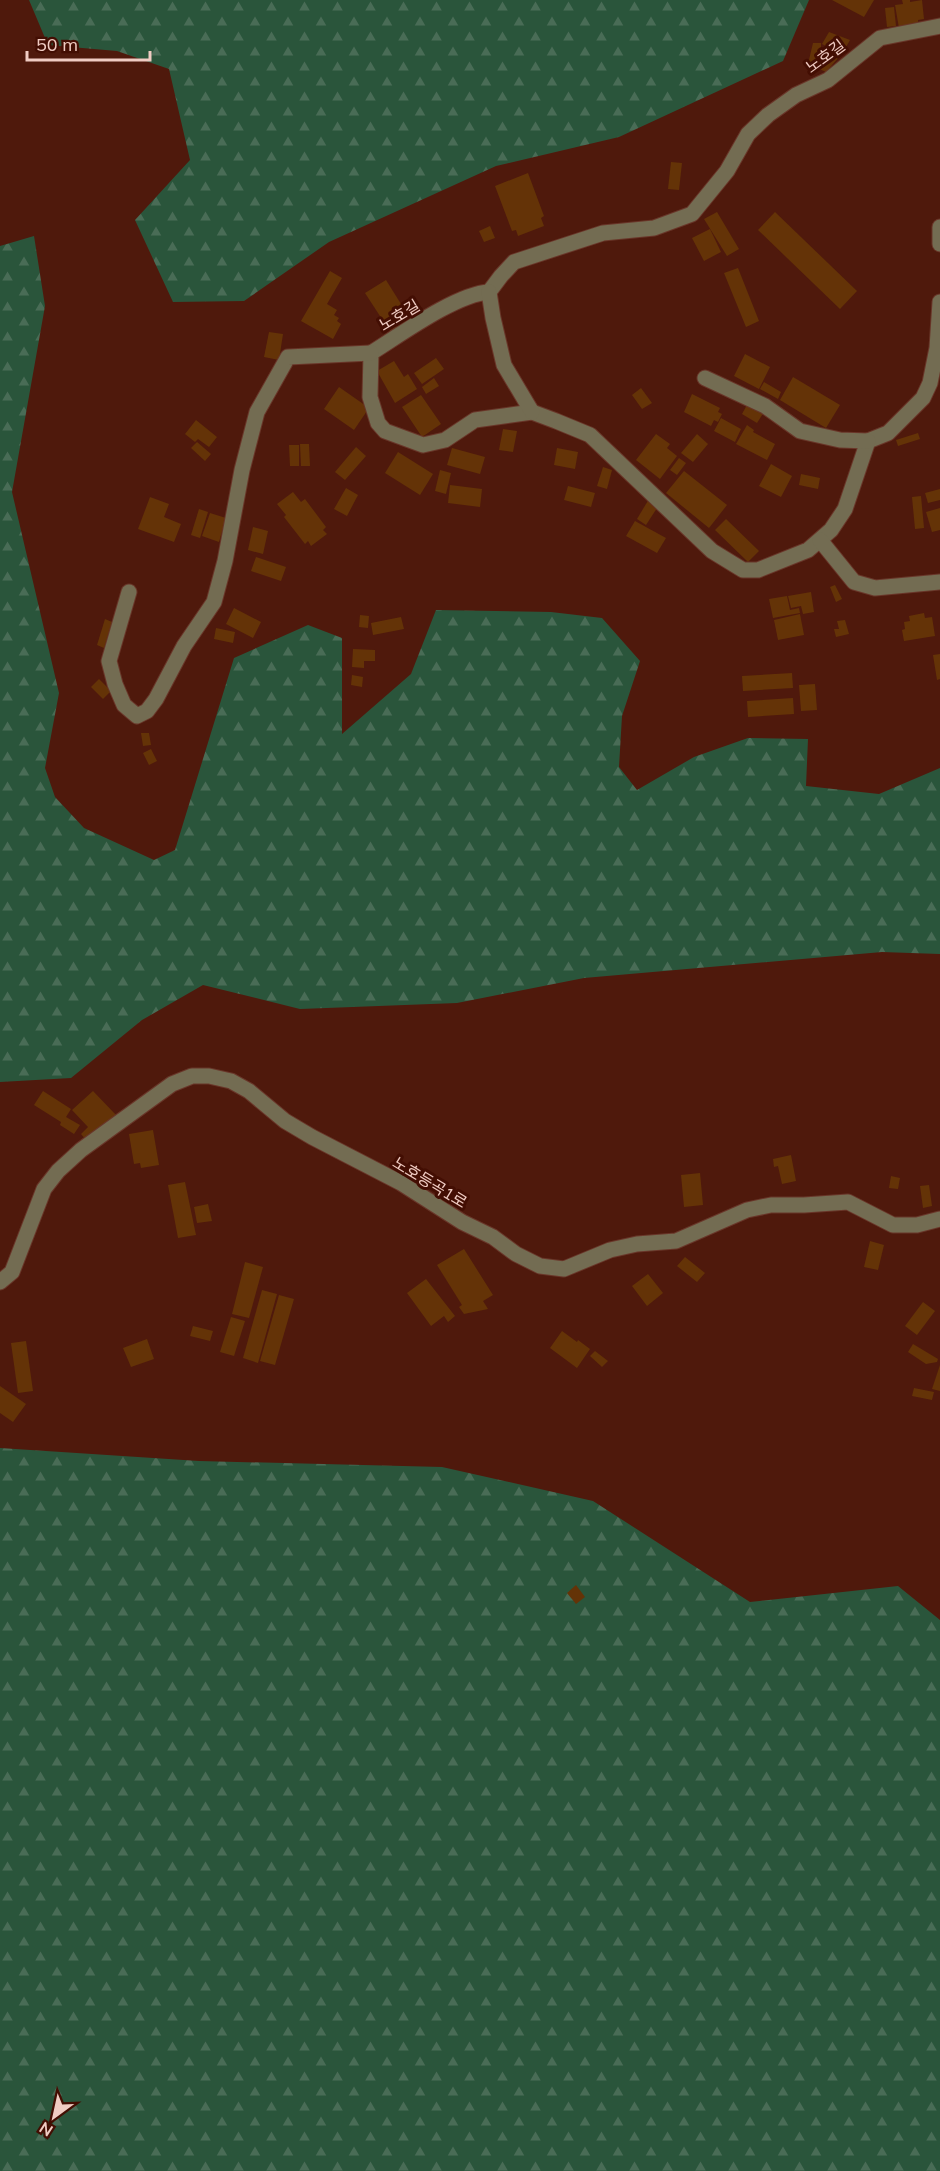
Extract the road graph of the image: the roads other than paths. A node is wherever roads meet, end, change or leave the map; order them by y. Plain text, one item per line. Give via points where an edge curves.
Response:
1 (940, 26) edge
2 (940, 227) edge
3 (940, 244) edge
4 (489, 292) junction
5 (940, 302) edge
6 (371, 353) junction
7 (705, 378) dead end
8 (532, 412) junction
9 (868, 441) junction
10 (820, 540) junction
11 (940, 582) edge
12 (129, 592) dead end
13 (940, 1219) edge
14 (0, 1282) edge

1 - 4 street, 노호길 via 880,38 828,80 768,115 747,134 727,171 692,214 654,228 603,233 514,262
2 - 3 street
4 - 6 street, 노호길 via 478,292 445,308
4 - 8 street via 504,365
5 - 9 street via 937,348 923,398 888,433
6 - 8 street, 노호길 via 370,397 378,423 399,437 423,445 444,441 475,420
6 - 12 street via 288,357 257,412 214,602 184,646 156,699 137,716 124,705 109,660
7 - 9 street via 765,406 800,431 840,440
8 - 10 street, 노호길 via 590,435 712,550 743,570 758,570 784,561
9 - 10 street, 노호길 via 845,508
10 - 11 street via 854,582 875,588
13 - 14 street, 노호등곡1로 via 917,1225 893,1225 848,1202 771,1205 747,1210 676,1240 610,1250 564,1269 540,1266 401,1183 285,1121 249,1090 231,1081 192,1077 172,1084 58,1171 44,1189 12,1272

